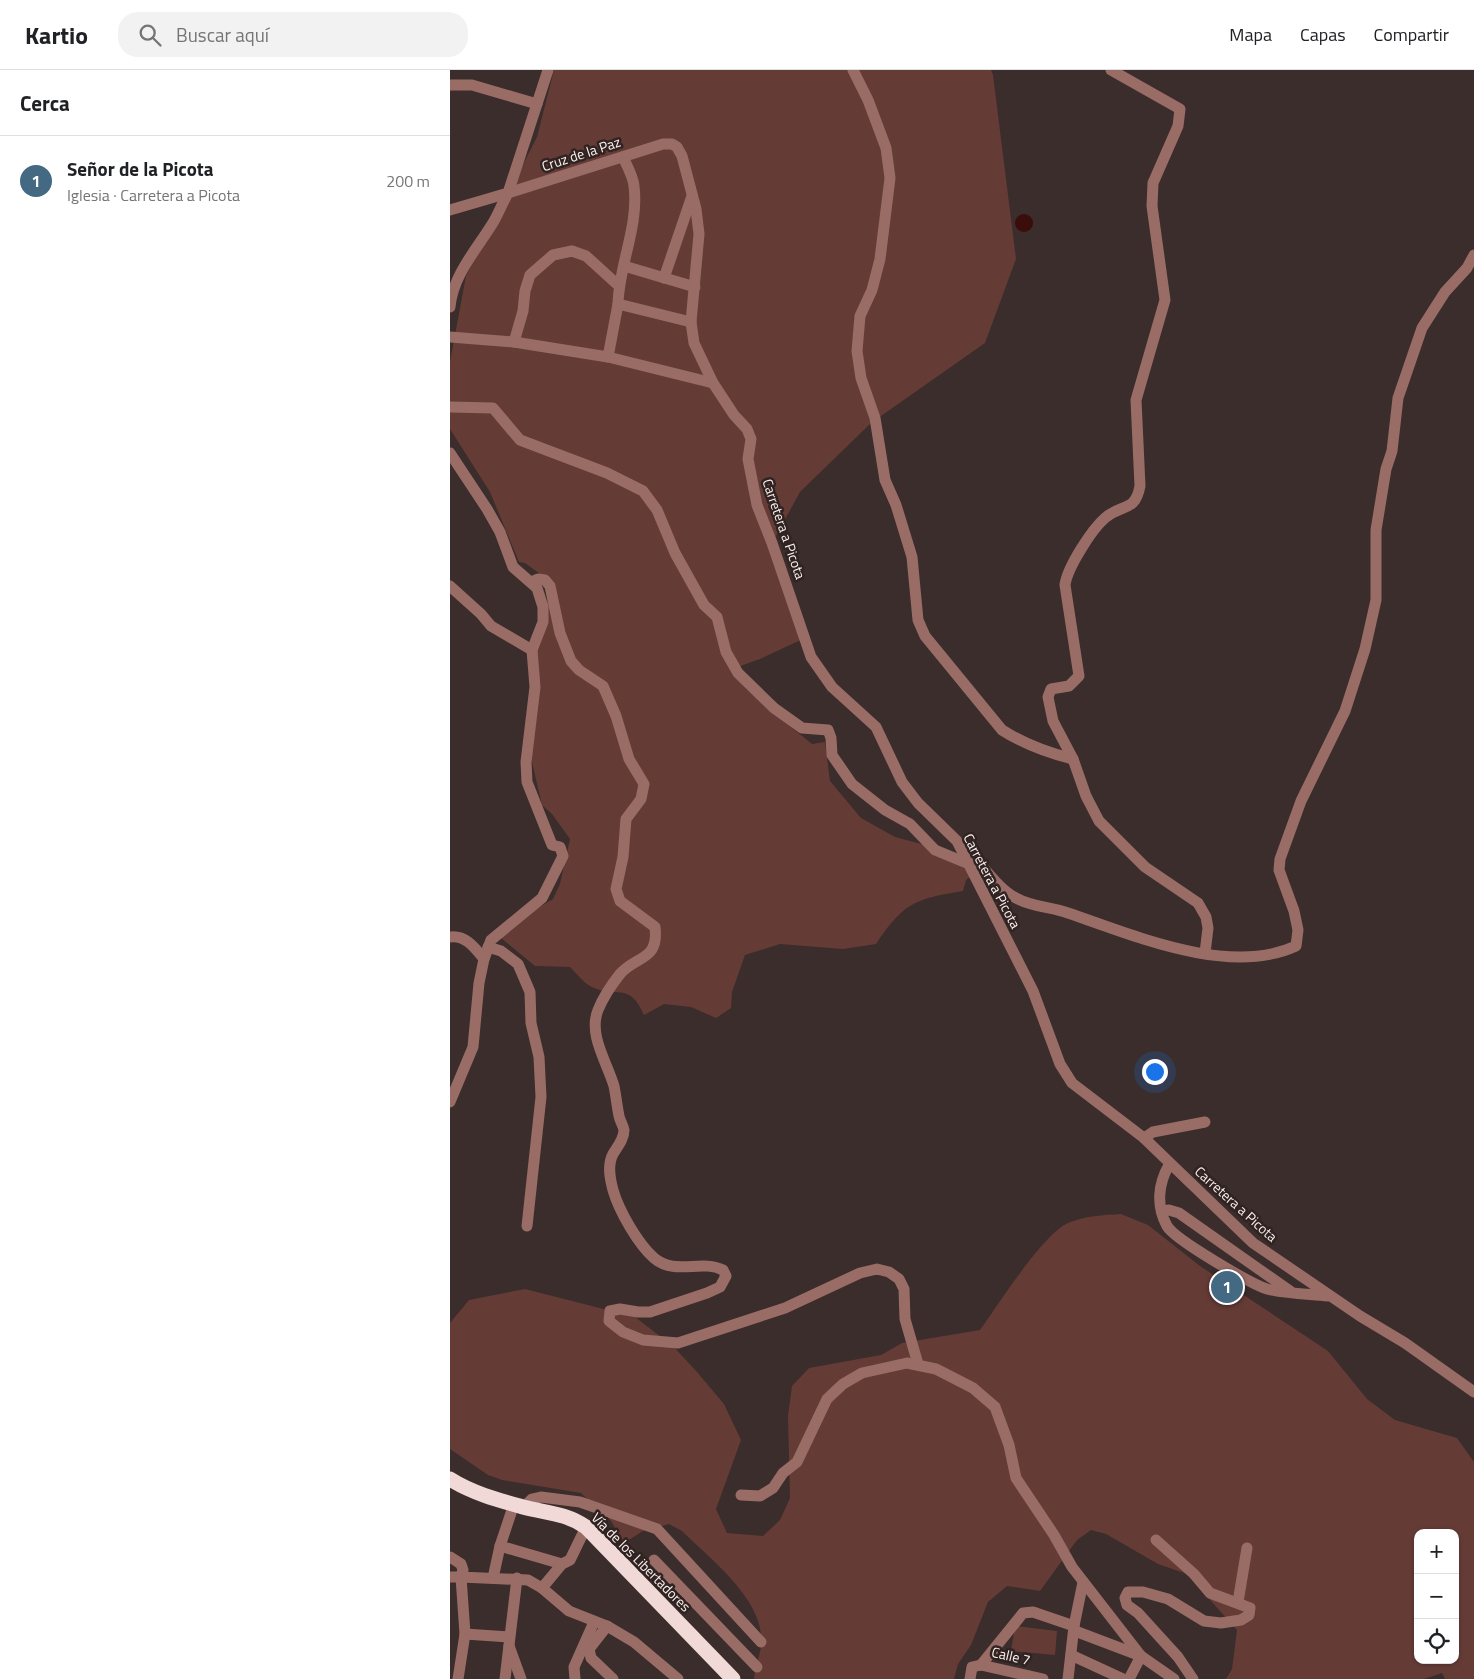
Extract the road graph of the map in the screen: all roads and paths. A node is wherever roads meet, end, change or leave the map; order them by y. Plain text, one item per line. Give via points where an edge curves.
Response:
1 (548, 70) edge
2 (853, 70) edge
3 (1111, 70) edge
4 (450, 85) edge
5 (537, 104) junction
6 (663, 144) joint
7 (623, 157) junction
8 (508, 193) junction
9 (693, 194) junction
10 (450, 210) edge
11 (1474, 255) edge
12 (624, 266) junction
13 (664, 278) junction
14 (619, 286) junction
15 (695, 287) junction
16 (618, 304) junction
17 (450, 307) edge
18 (691, 322) junction
19 (450, 337) edge
20 (514, 342) junction
21 (608, 357) junction
22 (713, 383) junction
23 (450, 407) edge
24 (450, 453) edge
25 (531, 582) junction
26 (450, 586) edge
27 (532, 650) junction
28 (1073, 758) junction
29 (957, 841) junction
30 (968, 864) junction
31 (450, 937) edge
32 (488, 947) junction
33 (1205, 953) junction
34 (484, 959) junction
35 (450, 1102) edge
36 (1205, 1122) dead end
37 (1144, 1138) junction
38 (1169, 1165) junction
39 (1162, 1211) junction
40 (527, 1226) dead end
41 (1291, 1292) junction
42 (1332, 1297) junction
43 (918, 1364) junction
44 (1474, 1392) edge
45 (450, 1479) edge
46 (741, 1495) dead end
47 (519, 1505) junction
48 (586, 1527) junction
49 (1156, 1540) dead end
50 (670, 1544) junction
51 (500, 1546) junction
52 (1247, 1548) dead end
53 (450, 1557) edge
54 (562, 1564) junction
55 (493, 1578) junction
56 (517, 1578) junction
57 (455, 1580) edge
58 (1083, 1582) junction
59 (542, 1588) junction
60 (1238, 1602) junction
61 (594, 1622) junction
62 (607, 1626) junction
63 (1074, 1629) junction
64 (465, 1634) junction
65 (509, 1641) junction
66 (761, 1642) dead end
67 (1071, 1655) junction
68 (1141, 1656) junction
69 (758, 1667) dead end
70 (974, 1670) edge
71 (458, 1679) edge
72 (505, 1679) edge
73 (521, 1679) edge
74 (574, 1679) edge
75 (614, 1679) edge
76 (678, 1679) edge
77 (733, 1679) edge
78 (1043, 1679) edge
79 (1068, 1679) edge
80 (1123, 1679) edge
81 (1129, 1679) edge
82 (1174, 1679) edge
83 (1193, 1679) edge

1 - 5 street
2 - 28 street via 886,148 890,178 880,259 872,290 860,316 857,351 861,378 875,418 885,480 912,557 918,620 925,636 1002,730 1054,755
3 - 28 street via 1180,109 1178,126 1153,183 1152,206 1165,300 1136,400 1138,497 1133,504 1105,518 1066,576 1079,676 1069,686 1051,689 1048,697 1053,721
4 - 5 street via 472,85
5 - 8 street
6 - 7 street, Cruz de la Paz
6 - 9 street, Carretera a Picota via 677,147 688,170
7 - 8 street, Cruz de la Paz
7 - 12 street via 634,184 635,219
8 - 10 street, Cruz de la Paz
8 - 17 street via 457,281
9 - 13 street
9 - 15 street, Carretera a Picota via 700,234
11 - 33 street via 1422,328 1398,398 1392,451 1376,530 1376,600 1365,649 1345,711 1301,800 1280,859 1279,870 1298,930 1296,946 1277,955 1216,956
12 - 13 street
12 - 14 street
13 - 15 street
14 - 16 street
14 - 20 street via 586,256 572,251 553,255 530,276 524,290 523,311
15 - 18 street, Carretera a Picota
16 - 18 street
16 - 21 street
18 - 22 street, Carretera a Picota via 694,343
19 - 20 street
20 - 21 street
21 - 22 street
22 - 29 street, Carretera a Picota via 751,438 748,458 757,505 811,657 832,687 876,727 902,782 918,804
23 - 30 street via 493,408 520,440 607,473 643,491 658,510 675,553 704,605 717,618 726,652 738,673 774,708 802,728 828,730 832,755 852,784 885,810 910,824 934,850
24 - 25 street via 500,532 513,567
25 - 27 street via 537,588 543,607 543,622
25 - 43 street via 545,580 550,586 560,633 572,661 579,670 603,686 629,759 644,784 641,799 626,819 616,889 620,901 654,927 656,937 653,949 645,958 620,974 599,1008 595,1027 624,1131 609,1168 613,1192 643,1246 656,1259 674,1267 717,1267 724,1270 726,1276 720,1287 707,1293 650,1312 616,1309 610,1311 609,1321 643,1340 678,1343 785,1308 860,1273 877,1269 899,1279 904,1289 905,1319
26 - 27 street via 491,626
27 - 32 street via 535,687 528,732 527,782 547,835 552,845 560,847 563,856 542,898 500,931
28 - 33 street via 1099,821 1145,867 1198,902 1208,928
29 - 30 street, Carretera a Picota
29 - 33 street via 1005,891 1017,899 1160,946
30 - 37 street, Carretera a Picota via 1032,991 1072,1083
31 - 34 street via 464,939
32 - 34 street
32 - 40 street via 501,951 518,964 530,992 541,1097
34 - 35 street via 473,1047
36 - 37 street via 1153,1132
37 - 38 street, Carretera a Picota
38 - 39 street via 1159,1187
38 - 42 street, Carretera a Picota via 1253,1243
39 - 41 street via 1179,1214
39 - 41 street via 1168,1228 1214,1262 1266,1288
41 - 42 street
42 - 44 street, Carretera a Picota
43 - 46 street via 907,1363 862,1374 843,1384 827,1399 797,1462 774,1488 760,1496
43 - 58 street via 936,1369 973,1388 996,1407 1016,1478
45 - 47 highway, Vía de los Libertadores
47 - 48 highway, Vía de los Libertadores via 561,1514
47 - 50 street via 532,1498 580,1502 657,1529
47 - 51 street
48 - 54 street via 570,1560
48 - 77 highway, Vía de los Libertadores
49 - 60 street via 1210,1593
50 - 66 street
50 - 69 street via 652,1562
51 - 54 street
51 - 55 street
52 - 60 street
53 - 57 street via 461,1564 463,1570
54 - 59 street
55 - 56 street
55 - 57 street
56 - 59 street
56 - 65 street
57 - 64 street
58 - 63 street
58 - 68 street
59 - 61 street via 568,1611
60 - 83 street via 1250,1608 1246,1618 1212,1622 1204,1621 1168,1599 1143,1592 1128,1592 1127,1604 1178,1657
61 - 62 street
61 - 74 street via 574,1667
62 - 75 street via 590,1649 591,1658
62 - 76 street via 634,1642
63 - 67 street
63 - 68 street
63 - 70 street via 1033,1612 1023,1613
64 - 65 street
64 - 71 street
65 - 72 street
65 - 73 street
67 - 79 street
67 - 80 street
68 - 81 street
68 - 82 street
70 - 78 street, Calle 7

